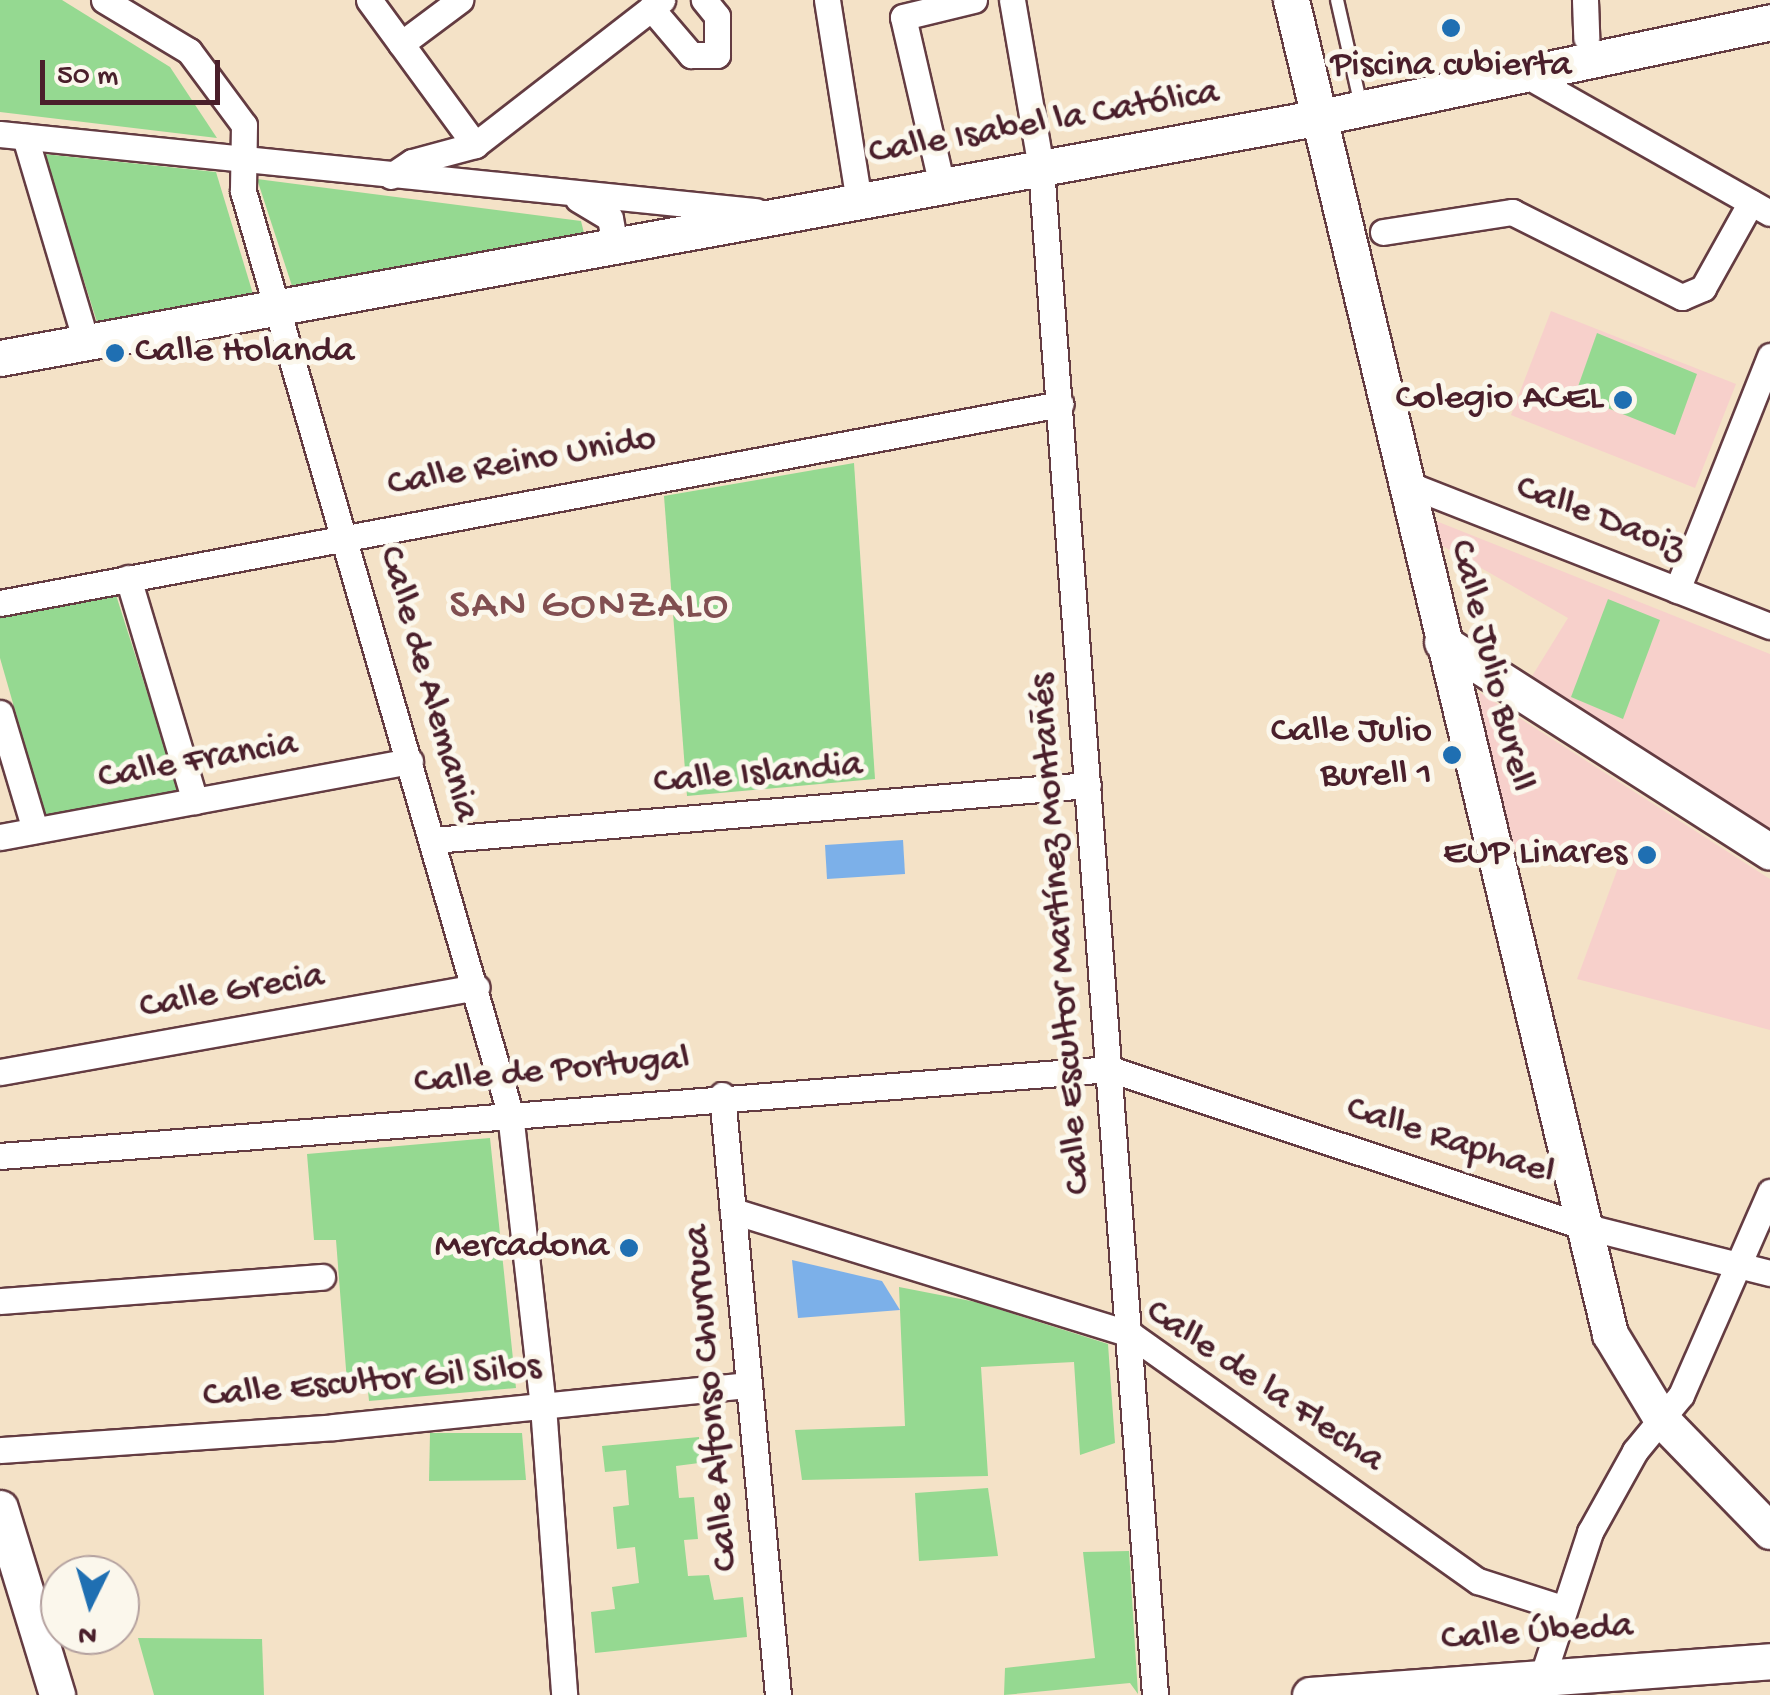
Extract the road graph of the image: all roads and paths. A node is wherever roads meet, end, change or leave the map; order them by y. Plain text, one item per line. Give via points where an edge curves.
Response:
1 (104, 0) edge
2 (369, 0) edge
3 (460, 0) edge
4 (704, 0) edge
5 (827, 0) edge
6 (974, 0) edge
7 (1012, 0) edge
8 (1291, 0) edge
9 (1338, 0) edge
10 (1585, 0) edge
11 (656, 4) edge
12 (1770, 22) edge
13 (1586, 38) dead end
14 (401, 44) junction
15 (1526, 75) junction
16 (1362, 109) junction
17 (1316, 118) junction
18 (12, 135) edge
19 (475, 144) junction
20 (245, 160) junction
21 (1041, 168) junction
22 (391, 176) junction
23 (942, 186) junction
24 (573, 196) junction
25 (859, 200) junction
26 (1761, 208) edge
27 (787, 214) junction
28 (1383, 232) dead end
29 (615, 244) junction
30 (278, 306) junction
31 (86, 342) junction
32 (1770, 356) edge
33 (0, 358) edge
34 (1060, 404) junction
35 (1402, 482) junction
36 (344, 533) junction
37 (128, 578) junction
38 (1677, 590) junction
39 (0, 602) edge
40 (1770, 626) edge
41 (1442, 642) junction
42 (0, 712) edge
43 (410, 762) junction
44 (1088, 785) junction
45 (194, 801) junction
46 (35, 830) junction
47 (0, 837) edge
48 (433, 840) junction
49 (1770, 852) edge
50 (476, 987) junction
51 (1110, 1068) junction
52 (0, 1072) edge
53 (722, 1095) junction
54 (510, 1113) junction
55 (0, 1156) edge
56 (1770, 1192) edge
57 (733, 1211) junction
58 (1579, 1225) junction
59 (1740, 1266) junction
60 (1770, 1273) edge
61 (322, 1278) dead end
62 (0, 1301) edge
63 (1130, 1334) junction
64 (749, 1385) junction
65 (543, 1406) junction
66 (1662, 1420) junction
67 (0, 1450) edge
68 (0, 1508) edge
69 (1770, 1531) edge
70 (1562, 1608) junction
71 (1770, 1662) edge
72 (1543, 1675) junction
73 (1459, 1689) edge
74 (57, 1695) edge
75 (564, 1695) edge
76 (778, 1695) edge
77 (1155, 1695) edge
78 (1310, 1695) edge

1 - 20 street, Calle de Alemania via 189,52 244,125
2 - 14 street
3 - 14 street
4 - 11 street via 716,16 717,55 691,54
5 - 25 street
6 - 23 street via 903,18
7 - 21 street, Calle Escultor Martínez Montañés
8 - 17 street, Calle Julio Burell
9 - 16 lane
10 - 13 street
11 - 19 street
12 - 15 street, Calle Isabel la Católica
14 - 19 street
15 - 16 street, Calle Isabel la Católica
15 - 26 street
16 - 17 street, Calle Isabel la Católica
17 - 21 street, Calle Isabel la Católica
17 - 35 street, Calle Julio Burell
18 - 20 street, Calle Isabel la Católica
18 - 31 street
19 - 22 street via 412,162
20 - 22 street, Calle Isabel la Católica
20 - 30 street, Calle de Alemania via 243,191
21 - 23 street, Calle Isabel la Católica
21 - 34 street, Calle Escultor Martínez Montañés
22 - 24 street, Calle Isabel la Católica
23 - 25 street, Calle Isabel la Católica
24 - 27 street, Calle Isabel la Católica
24 - 29 street via 610,218
25 - 27 street, Calle Isabel la Católica
26 - 28 street via 1702,288 1682,297 1512,212
27 - 29 street, Calle Isabel la Católica
29 - 30 street, Calle Isabel la Católica
30 - 31 street
30 - 36 street, Calle de Alemania
31 - 33 street
32 - 38 street
34 - 36 street, Calle Reino Unido
34 - 44 street, Calle Escultor Martínez Montañés
35 - 38 street, Calle Daoiz
35 - 41 street, Calle Julio Burell
36 - 37 street, Calle Reino Unido
36 - 43 street, Calle de Alemania
37 - 39 street, Calle Reino Unido
37 - 45 street
38 - 40 street, Calle Daoiz
41 - 49 street
41 - 58 street, Calle Julio Burell
42 - 46 street
43 - 45 street, Calle Francia
43 - 48 street, Calle de Alemania
44 - 48 street, Calle Islandia
44 - 51 street, Calle Escultor Martínez Montañés
45 - 46 street, Calle Francia
46 - 47 street, Calle Francia
48 - 50 street, Calle de Alemania
50 - 52 street, Calle Grecia
50 - 54 street, Calle de Alemania
51 - 53 street, Calle de Portugal
51 - 58 street, Calle Raphael
51 - 63 street, Calle Escultor Martínez Montañés
53 - 54 street, Calle de Portugal
53 - 57 street, Calle Alfonso Churruca
54 - 55 street, Calle de Portugal
54 - 65 street, Calle de Alemania
56 - 59 street
57 - 63 street, Calle de la Flecha
57 - 64 street, Calle Alfonso Churruca
58 - 59 street, Calle Raphael
58 - 66 street, Calle Julio Burell via 1610,1334
59 - 60 street, Calle Raphael
59 - 66 street via 1681,1395
61 - 62 street
63 - 70 street, Calle de la Flecha via 1478,1581
63 - 77 street, Calle Escultor Martínez Montañés
64 - 65 street, Calle Escultor Gil Silos
64 - 76 street, Calle Alfonso Churruca
65 - 67 street, Calle Escultor Gil Silos
65 - 75 street, Calle de Alemania
66 - 69 street, Calle Julio Burell
66 - 70 street via 1635,1451 1590,1532
68 - 74 street
70 - 72 street
71 - 72 street, Calle Úbeda
72 - 73 street, Calle Úbeda
73 - 78 street, Calle Úbeda

